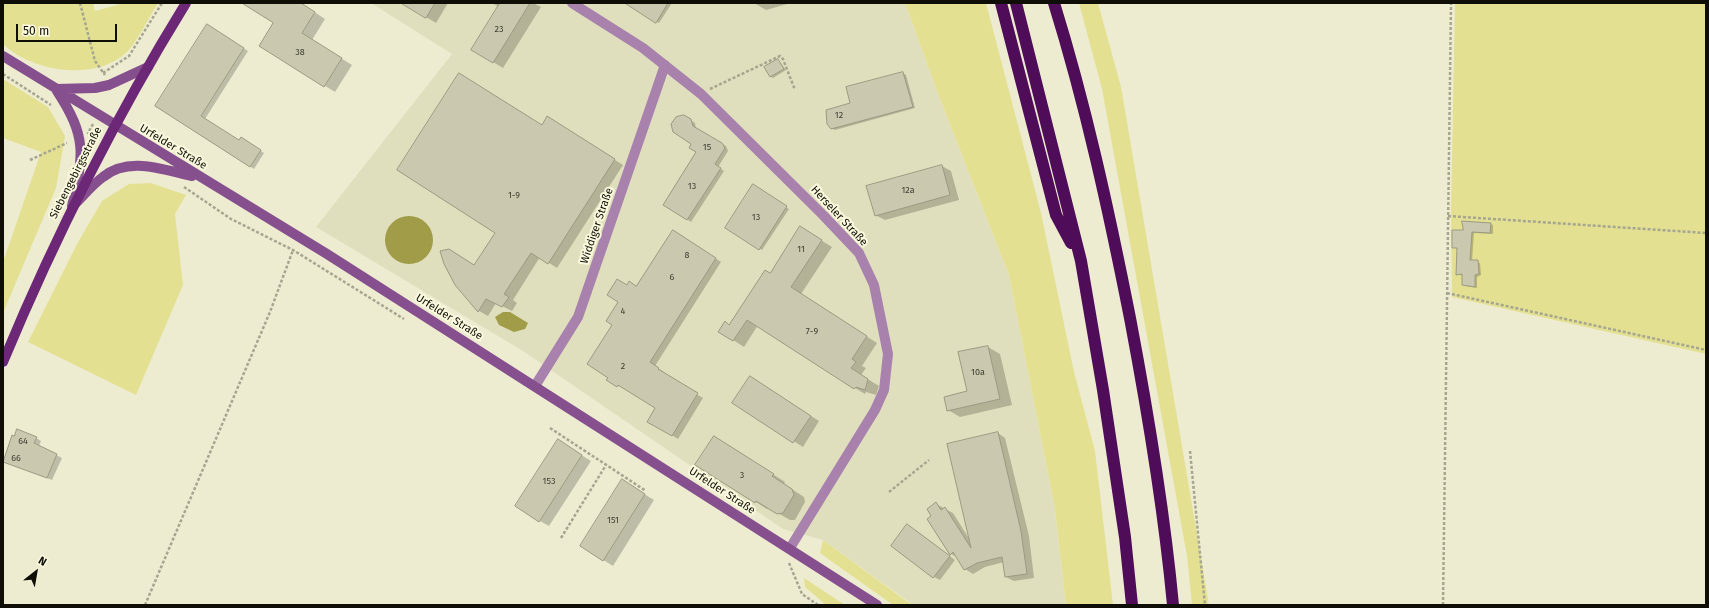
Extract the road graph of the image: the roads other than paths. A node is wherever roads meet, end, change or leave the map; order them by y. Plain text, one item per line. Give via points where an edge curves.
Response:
1 (186, 3) edge
2 (572, 3) edge
3 (1001, 3) edge
4 (1016, 3) edge
5 (1054, 3) edge
6 (1062, 3) edge
7 (1069, 53) junction
8 (3, 56) edge
9 (665, 65) junction
10 (148, 66) junction
11 (56, 89) junction
12 (115, 125) junction
13 (200, 178) junction
14 (71, 209) junction
15 (1081, 261) junction
16 (3, 362) edge
17 (535, 386) junction
18 (790, 548) junction
19 (877, 605) edge
20 (1132, 605) edge
21 (1172, 605) edge

1 - 10 main road, Siebengebirgsstraße
2 - 9 street, Herseler Straße
3 - 15 highway via 1056,215
4 - 15 highway
5 - 7 highway
6 - 7 highway
7 - 21 highway via 1113,232 1142,382 1167,545
8 - 11 main road, Urfelder Straße
9 - 17 street, Widdiger Straße via 578,317
9 - 18 street, Herseler Straße via 701,94 859,253 874,285 888,354 884,390
10 - 11 main road via 109,85
10 - 12 main road, Siebengebirgsstraße
11 - 12 main road, Urfelder Straße
11 - 14 main road via 68,108 80,139 81,167
12 - 13 main road, Urfelder Straße
12 - 14 main road, Siebengebirgsstraße
13 - 14 main road via 139,165 124,167 112,170 102,177
13 - 17 main road, Urfelder Straße
14 - 16 main road, Siebengebirgsstraße
15 - 20 highway via 1125,537
17 - 18 main road, Urfelder Straße
18 - 19 main road, Urfelder Straße

